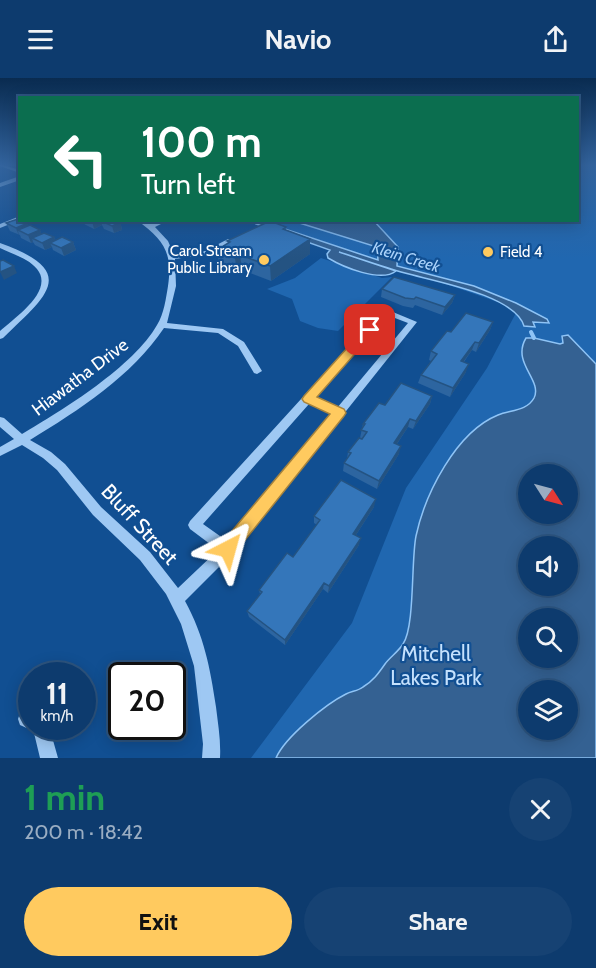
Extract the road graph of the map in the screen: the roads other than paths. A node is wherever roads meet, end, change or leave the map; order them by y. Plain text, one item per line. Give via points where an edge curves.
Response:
1 (18, 219) edge
2 (143, 222) edge
3 (161, 222) edge
4 (0, 226) edge
5 (150, 226) junction
6 (230, 240) edge
7 (0, 245) edge
8 (172, 257) junction
9 (162, 325) junction
10 (0, 336) edge
11 (257, 371) dead end
12 (308, 399) junction
13 (339, 413) junction
14 (0, 421) edge
15 (22, 440) junction
16 (0, 452) edge
17 (228, 549) junction
18 (176, 599) junction
19 (44, 740) edge
20 (48, 758) edge
21 (211, 758) edge

1 - 4 street
2 - 5 street
3 - 5 street
5 - 8 street via 167,243
6 - 8 street via 207,253
7 - 10 street via 35,264 45,280 43,294
8 - 9 street, Hiawatha Drive via 173,281
9 - 11 street via 210,328 231,336 241,344
9 - 15 street, Hiawatha Drive via 116,375
12 - 13 street
12 - 13 street via 385,312 413,322
12 - 17 street via 194,525
13 - 17 street
14 - 15 street, Bluff Street
15 - 16 street, Hiawatha Drive
15 - 18 street, Bluff Street via 61,467 105,521 154,566
17 - 18 street
18 - 21 street, Bluff Street via 202,666
19 - 20 street

